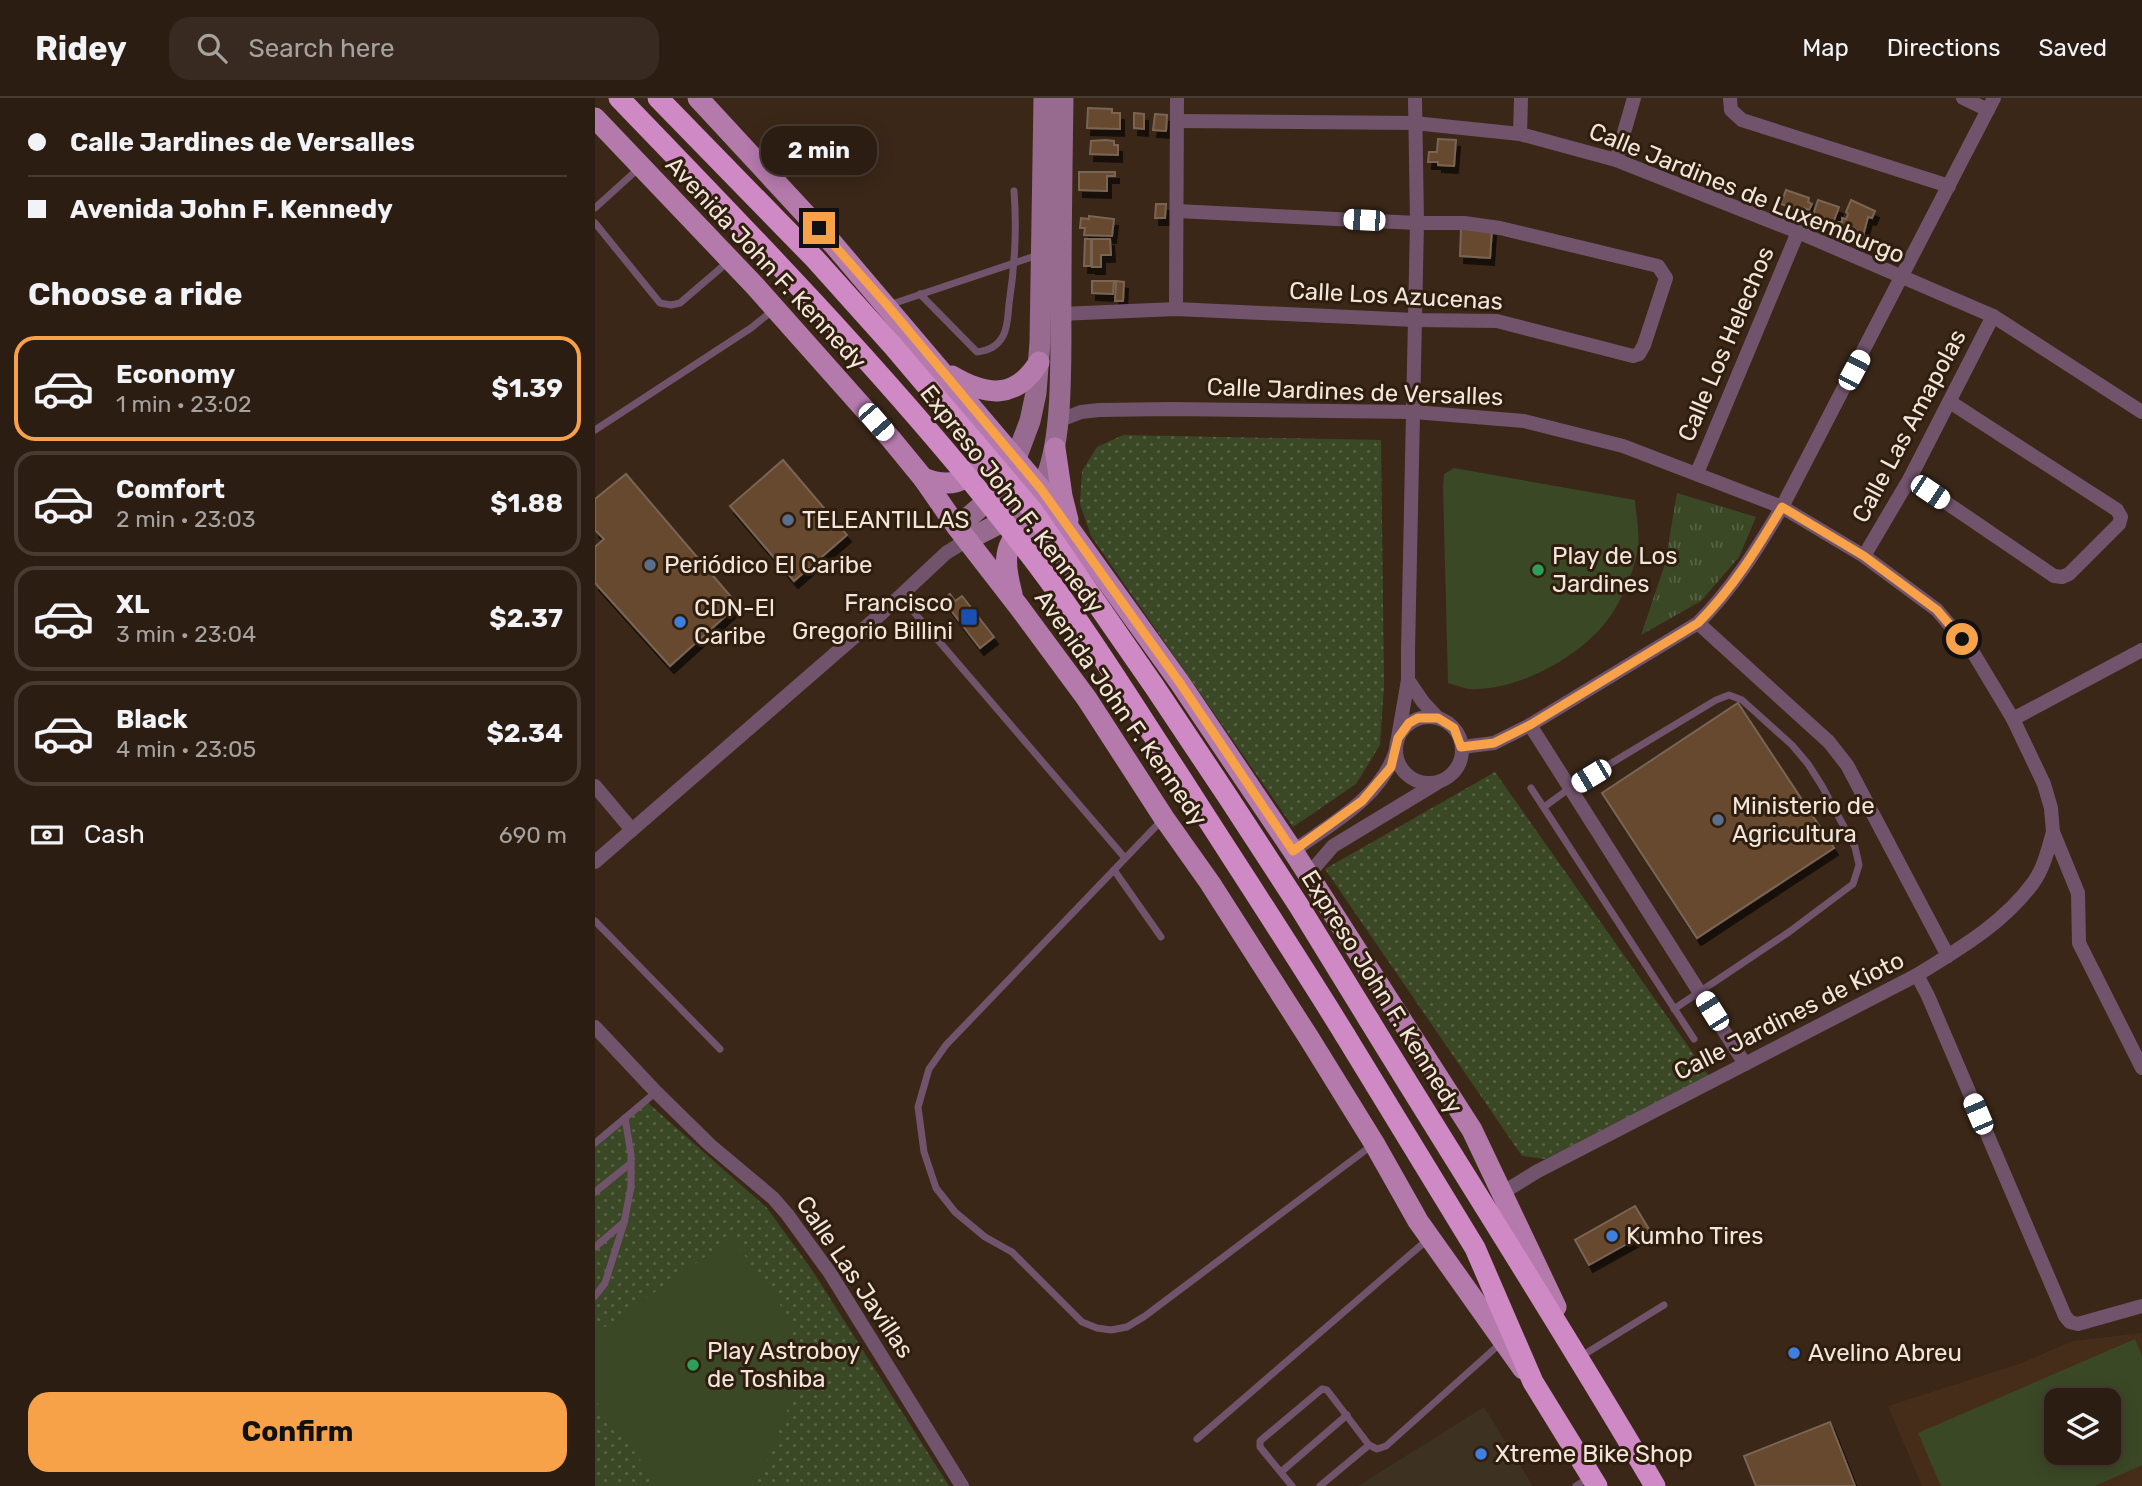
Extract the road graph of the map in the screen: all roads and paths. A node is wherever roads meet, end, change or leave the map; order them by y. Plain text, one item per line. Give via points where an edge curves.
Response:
1 (619, 98) edge
2 (658, 98) edge
3 (698, 98) edge
4 (1044, 98) edge
5 (1063, 98) edge
6 (1177, 98) edge
7 (1415, 98) edge
8 (1521, 98) edge
9 (1634, 98) edge
10 (1730, 98) edge
11 (1963, 98) edge
12 (1991, 104) edge
13 (596, 121) edge
14 (1177, 121) junction
15 (1414, 123) junction
16 (1520, 134) junction
17 (1616, 160) junction
18 (641, 167) junction
19 (1949, 186) junction
20 (1014, 191) dead end
21 (595, 208) edge
22 (1177, 211) junction
23 (595, 223) edge
24 (1417, 223) junction
25 (1798, 232) junction
26 (1042, 254) junction
27 (730, 260) junction
28 (1016, 263) junction
29 (1902, 279) junction
30 (920, 294) junction
31 (887, 305) junction
32 (775, 309) junction
33 (1176, 309) junction
34 (1060, 314) junction
35 (1993, 316) junction
36 (1415, 320) junction
37 (1039, 362) junction
38 (941, 370) junction
39 (1950, 402) junction
40 (1414, 412) junction
41 (2142, 412) edge
42 (1058, 421) junction
43 (986, 423) junction
44 (595, 430) edge
45 (1055, 447) junction
46 (1016, 459) junction
47 (1697, 473) junction
48 (923, 478) junction
49 (1910, 478) junction
50 (1041, 489) junction
51 (1782, 507) junction
52 (1073, 533) junction
53 (962, 534) junction
54 (1864, 556) junction
55 (900, 596) junction
56 (1012, 597) junction
57 (1698, 623) junction
58 (2142, 650) edge
59 (1408, 680) junction
60 (1438, 718) junction
61 (2014, 719) junction
62 (1530, 725) junction
63 (1397, 743) junction
64 (1461, 747) junction
65 (1444, 779) junction
66 (595, 786) edge
67 (1531, 788) dead end
68 (1570, 788) junction
69 (1544, 807) junction
70 (1164, 818) junction
71 (632, 830) junction
72 (2053, 832) junction
73 (1293, 851) junction
74 (1125, 858) junction
75 (595, 862) edge
76 (1114, 870) junction
77 (1308, 875) junction
78 (595, 920) edge
79 (1161, 937) dead end
80 (1948, 956) junction
81 (1917, 975) junction
82 (1700, 993) junction
83 (1674, 1009) junction
84 (595, 1027) edge
85 (1693, 1039) dead end
86 (720, 1049) dead end
87 (1745, 1064) junction
88 (2142, 1068) edge
89 (656, 1092) junction
90 (625, 1118) junction
91 (595, 1143) edge
92 (1374, 1143) junction
93 (631, 1163) junction
94 (595, 1192) edge
95 (1502, 1193) junction
96 (624, 1223) junction
97 (1430, 1237) junction
98 (595, 1247) edge
99 (595, 1296) edge
100 (1664, 1305) dead end
101 (2142, 1306) edge
102 (1502, 1341) junction
103 (1580, 1357) junction
104 (1532, 1381) junction
105 (1347, 1415) junction
106 (1197, 1439) dead end
107 (1369, 1445) junction
108 (1281, 1472) junction
109 (1588, 1483) edge
110 (962, 1486) edge
111 (1292, 1486) edge
112 (1320, 1486) edge
113 (1655, 1486) edge

1 - 104 highway, Expreso John F. Kennedy, bridge via 875,371 956,462 1036,563 1296,955 1475,1248
2 - 103 highway, Expreso John F. Kennedy, bridge via 893,346 1032,510 1299,906
3 - 31 main road
4 - 26 main road
5 - 34 main road
6 - 14 street
7 - 15 street
8 - 16 street
9 - 17 street
10 - 19 street via 1731,110 1742,120
11 - 12 street
12 - 19 street
13 - 18 main road, Avenida John F. Kennedy
14 - 15 street, Calle Jardines de Luxemburgo
14 - 22 street
15 - 16 street, Calle Jardines de Luxemburgo
15 - 24 street
16 - 17 street, Calle Jardines de Luxemburgo
17 - 25 street, Calle Jardines de Luxemburgo
18 - 21 lane
18 - 27 main road, Avenida John F. Kennedy
19 - 29 street
20 - 28 lane
22 - 24 street
22 - 33 street
23 - 27 lane via 660,303 680,303
24 - 36 street
24 - 36 street, Calle Los Azucenas via 1500,228 1658,266 1665,278 1644,345 1633,356 1497,321
25 - 29 street, Calle Jardines de Luxemburgo
25 - 47 street, Calle Los Helechos
26 - 28 lane
26 - 37 main road
27 - 32 main road, Avenida John F. Kennedy
28 - 30 lane
28 - 30 lane via 1005,333 989,350 977,352
29 - 35 street, Calle Jardines de Luxemburgo
29 - 51 street
30 - 31 lane
31 - 38 main road
32 - 44 lane
32 - 48 main road, Avenida John F. Kennedy
33 - 34 street, Calle Los Azucenas
33 - 36 street, Calle Los Azucenas
34 - 42 main road
35 - 39 street, Calle Las Amapolas
35 - 41 street, Calle Jardines de Luxemburgo
36 - 40 street
37 - 38 main road via 1019,385 993,392
37 - 46 main road via 1030,421
38 - 43 main road
39 - 49 street, Calle Las Amapolas
39 - 49 street via 2117,510 2119,524 2062,578
40 - 42 street, Calle Jardines de Versalles via 1099,410
40 - 47 street, Calle Jardines de Versalles via 1524,421 1623,446
40 - 59 street
42 - 45 main road
43 - 46 main road
43 - 48 main road via 985,448 974,471 947,485
45 - 50 main road
45 - 52 main road
46 - 50 main road
46 - 53 main road via 1006,485
47 - 51 street, Calle Jardines de Versalles
48 - 53 main road, Avenida John F. Kennedy
49 - 54 street, Calle Las Amapolas
50 - 52 main road
50 - 53 main road via 1022,511
51 - 54 street, Calle Jardines de Versalles
51 - 57 street via 1751,560
52 - 56 main road via 1047,524 1027,527 1018,534 1007,555
52 - 73 main road
53 - 55 street
53 - 56 main road, Avenida John F. Kennedy
54 - 61 street, Calle Jardines de Versalles via 1937,610 1974,654
55 - 71 street
55 - 74 lane
56 - 70 main road, Avenida John F. Kennedy via 1087,699
57 - 62 street
57 - 80 street via 1829,742 1847,765
58 - 61 street
59 - 60 street
59 - 63 street
60 - 63 street via 1418,718 1402,729
60 - 64 street via 1454,728
61 - 72 street, Calle Jardines de Versalles via 2045,784
62 - 64 street via 1494,743
62 - 68 street
63 - 65 street via 1397,760 1412,777 1422,782
63 - 73 street via 1391,767 1362,801
64 - 65 street via 1458,765
65 - 77 street via 1333,846
66 - 71 street
67 - 69 lane
68 - 69 lane
68 - 82 street
68 - 82 lane via 1729,695 1742,700 1792,745 1822,786 1855,847 1859,864 1853,884
69 - 83 lane
70 - 74 lane
70 - 92 main road, Avenida John F. Kennedy via 1263,964
71 - 75 street
72 - 80 street, Calle Jardines de Kioto via 2034,882 1994,925
72 - 88 street, Calle Jardines de Versalles via 2078,892 2080,943
73 - 77 main road
74 - 76 lane
76 - 79 lane
76 - 92 lane via 946,1045 929,1069 918,1107 924,1152 936,1188 955,1212 1012,1252 1082,1322 1111,1330 1145,1316
77 - 95 main road via 1472,1130
78 - 86 lane
80 - 81 street, Calle Jardines de Kioto
81 - 87 street, Calle Jardines de Kioto
81 - 101 street via 2065,1316 2078,1324
82 - 83 lane
82 - 87 street
83 - 85 lane
84 - 89 street, Calle Las Javillas
87 - 95 street, Calle Jardines de Kioto
89 - 90 lane
89 - 110 street, Calle Las Javillas via 787,1214 830,1273
90 - 91 lane
90 - 93 lane
92 - 97 main road, Avenida John F. Kennedy
93 - 94 lane
93 - 96 lane
95 - 103 main road
96 - 98 lane
96 - 99 lane via 605,1283
97 - 102 main road, Avenida John F. Kennedy
97 - 106 lane
100 - 103 lane
102 - 104 main road, Avenida John F. Kennedy
102 - 107 lane via 1386,1446
103 - 113 highway, Expreso John F. Kennedy
104 - 109 highway, Expreso John F. Kennedy
105 - 107 lane
105 - 108 lane
105 - 108 lane via 1322,1389 1262,1437 1260,1447
107 - 112 lane
108 - 111 lane

